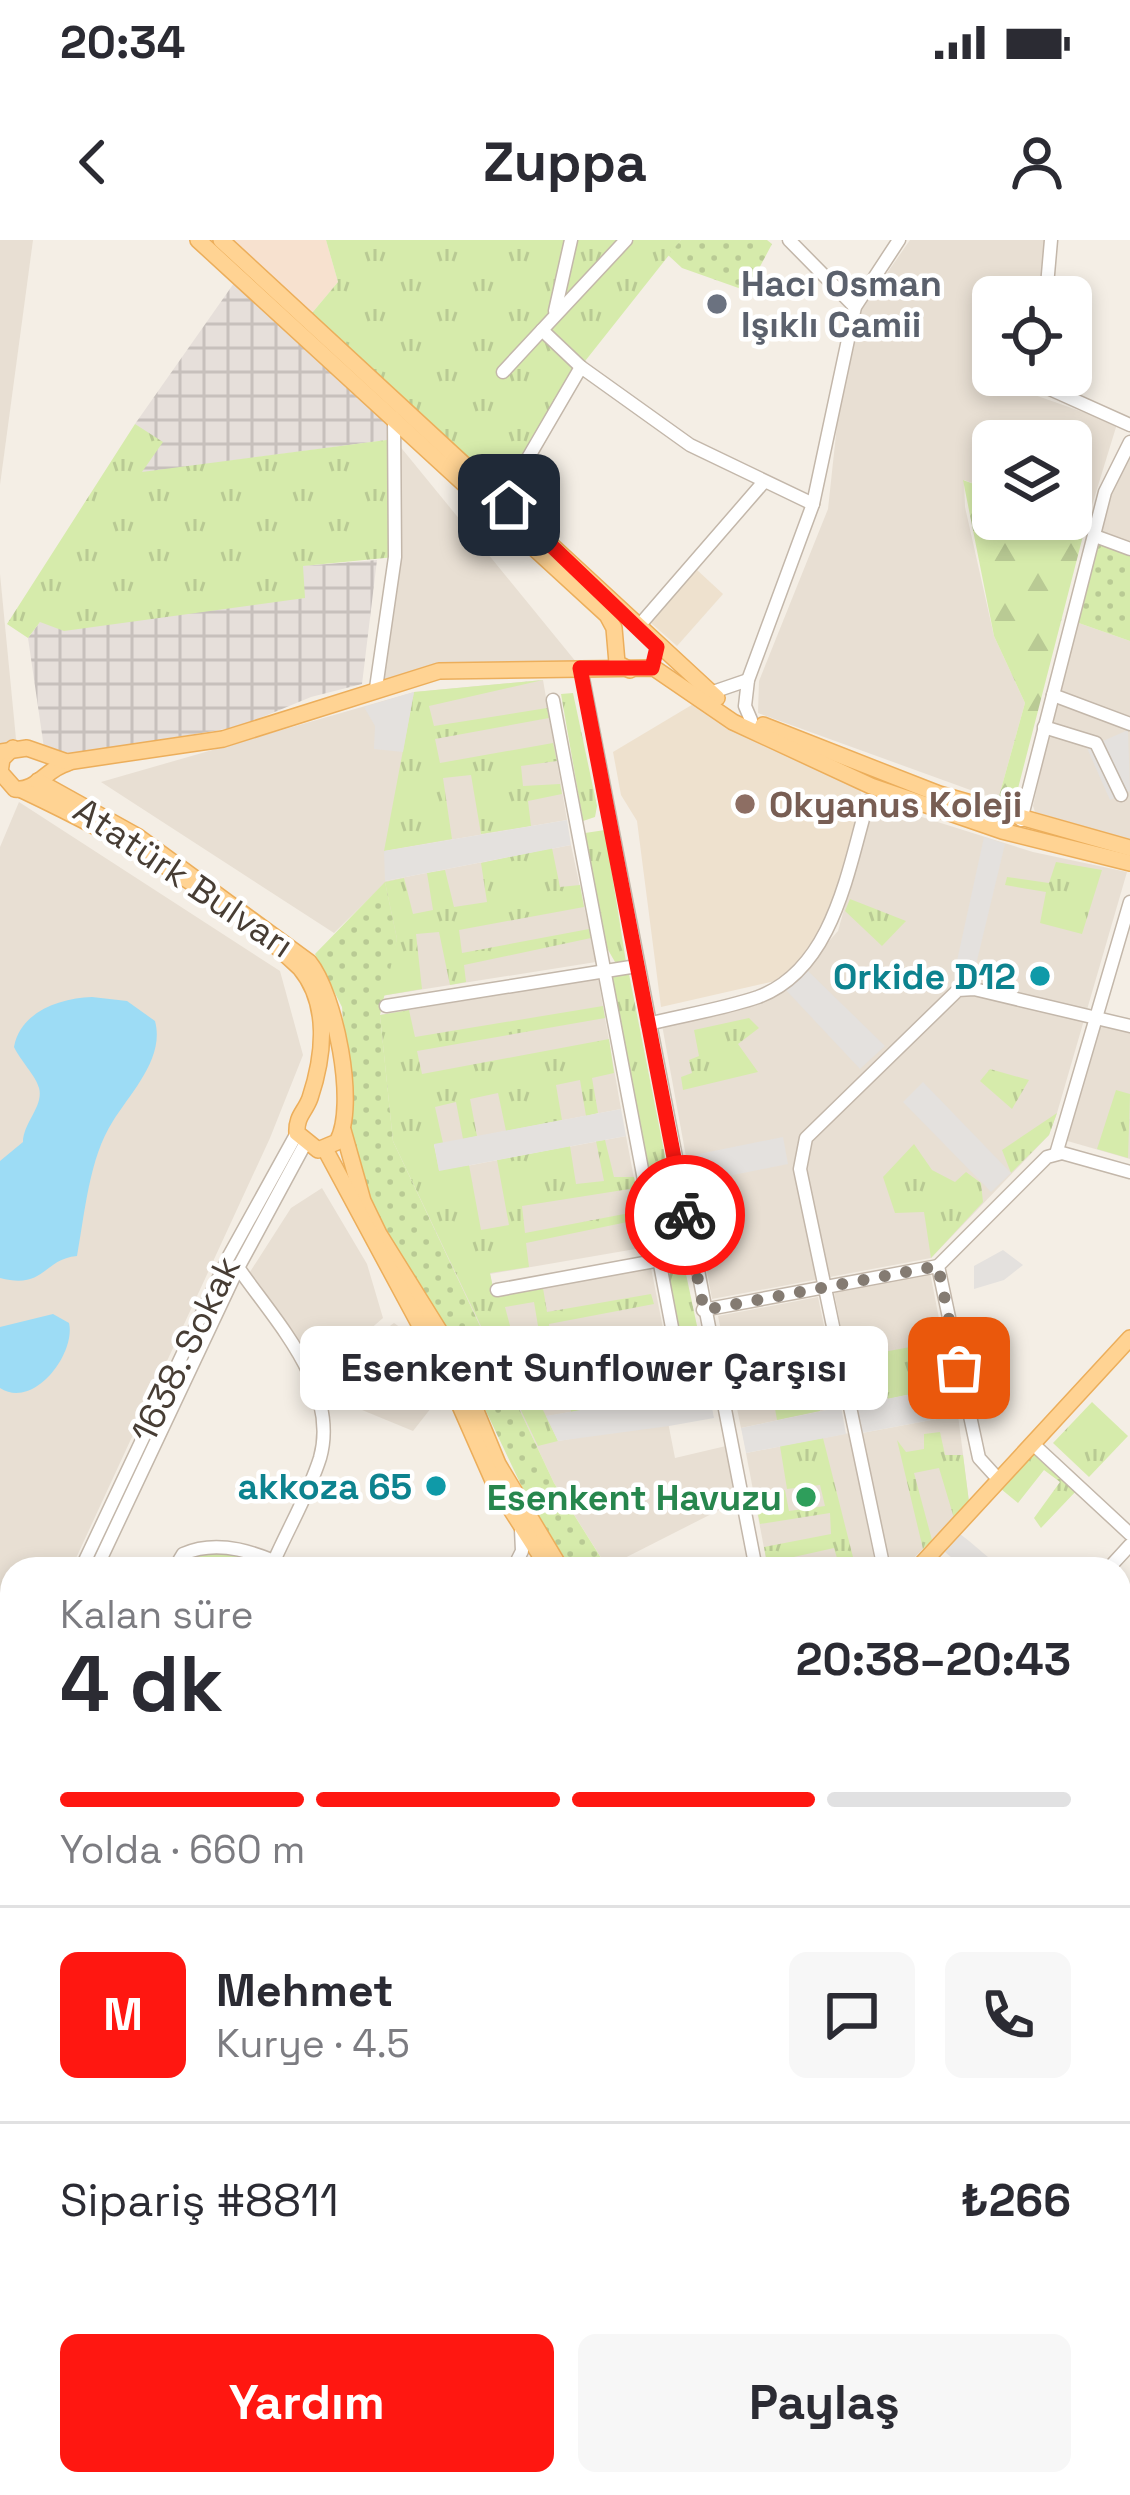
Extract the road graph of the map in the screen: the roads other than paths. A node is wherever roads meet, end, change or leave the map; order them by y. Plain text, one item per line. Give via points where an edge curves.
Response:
1 (198, 240) edge
2 (221, 240) edge
3 (571, 240) edge
4 (789, 240) edge
5 (899, 240) edge
6 (1051, 240) edge
7 (620, 242) edge
8 (1048, 276) edge
9 (855, 307) junction
10 (555, 311) junction
11 (542, 330) junction
12 (580, 367) junction
13 (503, 372) dead end
14 (1065, 396) edge
15 (394, 418) junction
16 (1130, 425) edge
17 (1130, 442) edge
18 (762, 484) junction
19 (812, 504) junction
20 (500, 506) junction
21 (1094, 536) junction
22 (1130, 549) edge
23 (638, 627) junction
24 (655, 645) junction
25 (615, 652) junction
26 (580, 668) junction
27 (652, 668) junction
28 (630, 670) junction
29 (748, 680) junction
30 (376, 688) junction
31 (710, 693) junction
32 (1053, 695) junction
33 (554, 700) dead end
34 (751, 720) junction
35 (1130, 724) edge
36 (1044, 727) junction
37 (7, 750) edge
38 (34, 751) junction
39 (82, 760) junction
40 (39, 779) junction
41 (860, 780) junction
42 (10, 784) edge
43 (889, 792) junction
44 (1121, 795) dead end
45 (75, 801) junction
46 (868, 801) junction
47 (610, 824) junction
48 (1019, 828) junction
49 (578, 830) junction
50 (1130, 848) edge
51 (1130, 863) edge
52 (1130, 902) edge
53 (637, 966) junction
54 (605, 971) junction
55 (386, 1006) dead end
56 (1094, 1017) junction
57 (648, 1024) junction
58 (1130, 1025) edge
59 (308, 1106) junction
60 (343, 1126) junction
61 (301, 1138) junction
62 (325, 1149) junction
63 (1056, 1154) junction
64 (1130, 1172) edge
65 (693, 1254) junction
66 (659, 1260) junction
67 (234, 1262) junction
68 (938, 1266) junction
69 (825, 1287) junction
70 (497, 1290) dead end
71 (704, 1310) junction
72 (674, 1338) dead end
73 (1130, 1338) edge
74 (1033, 1444) junction
75 (999, 1480) junction
76 (520, 1528) junction
77 (1130, 1534) edge
78 (87, 1557) edge
79 (101, 1557) edge
80 (181, 1557) edge
81 (257, 1557) edge
82 (276, 1557) edge
83 (518, 1557) edge
84 (546, 1557) edge
85 (547, 1557) edge
86 (754, 1557) edge
87 (881, 1557) edge
88 (927, 1557) edge

1 - 15 main road
2 - 20 main road
3 - 10 street
4 - 9 street
5 - 9 street
6 - 8 street
7 - 10 street
9 - 19 street
10 - 11 street
11 - 12 street
11 - 13 street
12 - 18 street via 679,438
12 - 20 street
14 - 16 street
15 - 20 main road
15 - 30 street via 395,557
17 - 21 street
18 - 19 street
18 - 23 street
19 - 29 street
20 - 23 main road
20 - 25 main road via 607,615
21 - 22 street
21 - 32 street
23 - 24 main road
24 - 25 main road via 636,641
24 - 27 main road
24 - 31 main road
25 - 26 main road
25 - 28 main road
26 - 28 main road
26 - 30 main road via 466,668
26 - 47 street
27 - 28 main road
27 - 41 main road via 734,722
29 - 31 street
29 - 34 street
30 - 39 main road via 231,737
31 - 34 main road
32 - 35 street
32 - 36 street
33 - 49 street
34 - 48 main road
36 - 44 street via 1096,743
36 - 48 street
37 - 38 main road
37 - 42 main road via 1,765
38 - 39 main road
38 - 40 main road, Atatürk Bulvarı via 43,766
39 - 40 main road
39 - 45 main road via 70,775
40 - 42 main road, Atatürk Bulvarı
40 - 45 main road, Atatürk Bulvarı
41 - 43 main road
41 - 46 street
42 - 59 main road, Atatürk Bulvarı via 161,864 305,974 322,1036
43 - 46 street
43 - 48 main road
45 - 60 main road, Atatürk Bulvarı via 137,836 309,962 336,1018
46 - 57 street via 833,922 784,979 760,996
47 - 49 street
47 - 53 street
48 - 50 main road
48 - 51 main road
49 - 54 street
52 - 56 street
53 - 54 street
53 - 57 street
54 - 55 street
54 - 66 street
56 - 58 street
56 - 63 street
56 - 69 street via 974,989 946,998 806,1138 800,1153
57 - 65 street
59 - 60 main road via 330,1105
59 - 61 main road via 298,1117
60 - 62 main road
60 - 85 main road, Atatürk Bulvarı via 363,1201 450,1348
61 - 62 main road
61 - 67 street, 1638. Sokak
62 - 76 main road
63 - 64 street
63 - 68 street
65 - 66 street
65 - 71 street
66 - 70 street
66 - 72 street
67 - 78 street, 1638. Sokak
67 - 79 street, 1638. Sokak
67 - 82 street via 311,1376 321,1407 319,1460
68 - 69 street
68 - 75 street via 980,1458
69 - 71 street
69 - 87 street
71 - 86 street
73 - 74 main road
74 - 75 main road
74 - 77 street
75 - 88 main road
76 - 83 street
76 - 84 main road
80 - 81 street via 212,1546

